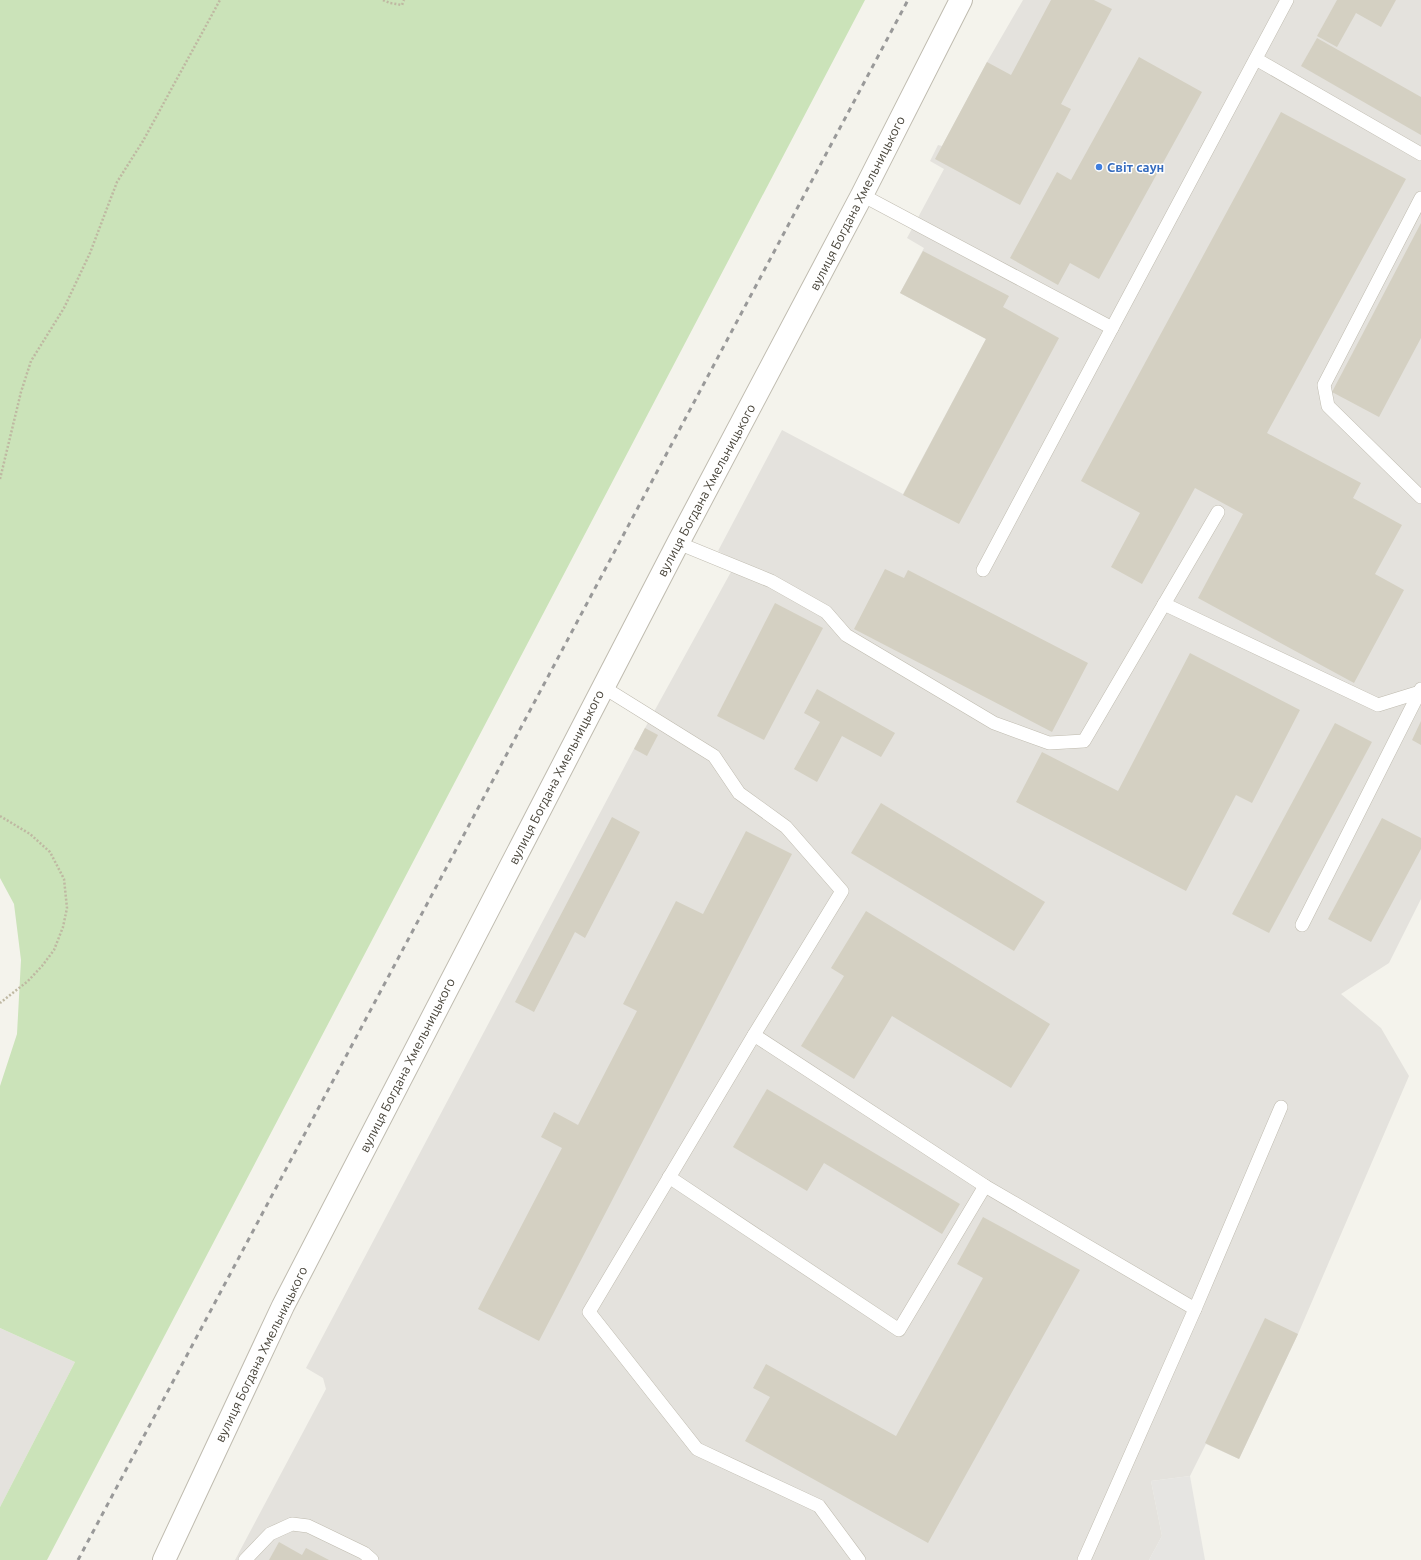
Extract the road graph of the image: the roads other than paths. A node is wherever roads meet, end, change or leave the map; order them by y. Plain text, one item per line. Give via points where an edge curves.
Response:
1 (961, 0) edge
2 (1287, 0) edge
3 (1256, 59) junction
4 (1421, 154) edge
5 (862, 195) junction
6 (1421, 198) edge
7 (1112, 328) junction
8 (1421, 496) edge
9 (1218, 512) dead end
10 (678, 543) junction
11 (983, 570) dead end
12 (1164, 604) junction
13 (603, 687) junction
14 (1420, 691) edge
15 (1302, 925) dead end
16 (754, 1035) junction
17 (1282, 1107) dead end
18 (669, 1177) junction
19 (985, 1186) junction
20 (1195, 1309) junction
21 (164, 1560) edge
22 (245, 1560) edge
23 (372, 1560) edge
24 (858, 1560) edge
25 (1084, 1560) edge

1 - 5 street, вулиця Богдана Хмельницького
2 - 3 lane
3 - 4 lane
3 - 7 lane
5 - 7 lane
5 - 10 street, вулиця Богдана Хмельницького
6 - 8 lane via 1324,385 1328,406
7 - 11 lane
9 - 12 lane
10 - 12 lane via 771,581 826,612 846,636 994,723 1049,743 1084,741
10 - 13 street, вулиця Богдана Хмельницького
12 - 14 lane via 1378,704
13 - 16 lane via 714,756 739,793 786,827 842,891
13 - 21 street, вулиця Богдана Хмельницького via 282,1306
14 - 15 lane
16 - 18 lane
16 - 19 lane
17 - 20 lane
18 - 19 lane via 899,1330
18 - 24 lane via 589,1312 696,1449 819,1506
19 - 20 lane
20 - 25 lane
22 - 23 lane via 270,1534 292,1524 308,1526 364,1553

